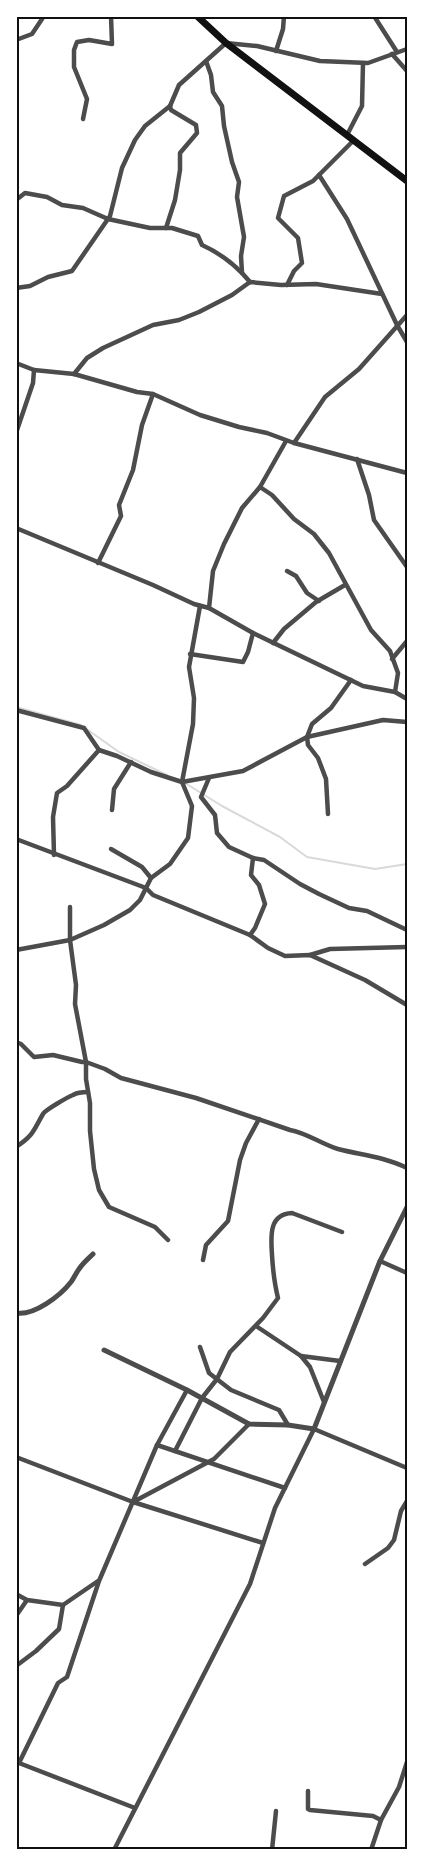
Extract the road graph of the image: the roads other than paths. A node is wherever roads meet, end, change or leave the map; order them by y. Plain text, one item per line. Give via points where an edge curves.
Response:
1 (111, 16) edge
2 (197, 16) edge
3 (284, 16) edge
4 (374, 16) edge
5 (43, 17) edge
6 (16, 40) edge
7 (226, 43) junction
8 (407, 49) edge
9 (276, 51) junction
10 (395, 53) junction
11 (206, 61) junction
12 (363, 63) junction
13 (407, 71) edge
14 (170, 106) junction
15 (83, 119) dead end
16 (347, 135) junction
17 (354, 140) junction
18 (319, 174) junction
19 (407, 181) edge
20 (16, 200) edge
21 (108, 219) junction
22 (166, 228) junction
23 (242, 273) junction
24 (250, 282) junction
25 (287, 285) junction
26 (16, 288) edge
27 (382, 294) junction
28 (407, 315) edge
29 (397, 325) junction
30 (407, 342) edge
31 (16, 363) edge
32 (34, 370) junction
33 (74, 374) junction
34 (153, 394) junction
35 (16, 433) edge
36 (286, 441) junction
37 (294, 443) junction
38 (357, 459) junction
39 (407, 473) edge
40 (260, 487) junction
41 (16, 528) edge
42 (98, 563) junction
43 (407, 567) edge
44 (287, 571) dead end
45 (345, 585) junction
46 (319, 601) junction
47 (200, 606) junction
48 (209, 608) junction
49 (252, 633) junction
50 (407, 641) edge
51 (273, 643) junction
52 (190, 654) junction
53 (392, 659) junction
54 (351, 680) junction
55 (395, 692) junction
56 (407, 699) edge
57 (16, 710) edge
58 (407, 722) edge
59 (307, 738) junction
60 (99, 750) junction
61 (131, 762) junction
62 (209, 778) junction
63 (182, 782) junction
64 (201, 797) junction
65 (192, 806) junction
66 (112, 810) dead end
67 (328, 814) dead end
68 (16, 839) edge
69 (111, 850) dead end
70 (54, 855) junction
71 (253, 858) junction
72 (151, 878) junction
73 (146, 888) junction
74 (70, 907) dead end
75 (407, 930) edge
76 (250, 935) junction
77 (70, 940) junction
78 (407, 947) edge
79 (16, 950) edge
80 (310, 955) junction
81 (407, 1006) edge
82 (16, 1042) edge
83 (86, 1062) junction
84 (88, 1092) junction
85 (259, 1118) junction
86 (16, 1147) edge
87 (407, 1168) edge
88 (407, 1207) edge
89 (342, 1232) dead end
90 (168, 1240) dead end
91 (93, 1254) dead end
92 (203, 1260) dead end
93 (380, 1261) junction
94 (407, 1273) edge
95 (16, 1313) edge
96 (256, 1326) junction
97 (200, 1347) dead end
98 (104, 1350) dead end
99 (300, 1356) junction
100 (340, 1360) junction
101 (217, 1379) junction
102 (188, 1390) junction
103 (202, 1398) junction
104 (324, 1402) junction
105 (249, 1424) junction
106 (288, 1425) junction
107 (314, 1429) junction
108 (157, 1445) junction
109 (175, 1451) junction
110 (16, 1457) edge
111 (208, 1462) junction
112 (407, 1468) edge
113 (285, 1488) junction
114 (407, 1501) edge
115 (133, 1502) junction
116 (264, 1544) junction
117 (365, 1564) dead end
118 (99, 1581) junction
119 (16, 1594) edge
120 (27, 1600) junction
121 (63, 1605) junction
122 (16, 1616) edge
123 (16, 1666) edge
124 (18, 1762) edge
125 (407, 1762) edge
126 (308, 1791) dead end
127 (135, 1808) junction
128 (276, 1811) dead end
129 (382, 1820) junction
130 (114, 1850) edge
131 (272, 1850) edge
132 (372, 1850) edge

1 - 15 street via 112,44 89,40 77,42 74,50 74,67 87,99
2 - 7 main road
3 - 9 street
4 - 10 street
5 - 6 street via 32,34
7 - 9 street
7 - 11 street
7 - 16 main road
8 - 10 street
9 - 12 street via 320,61
10 - 12 street
10 - 13 street
11 - 14 street via 179,85
11 - 23 street via 213,92 222,106 239,182 237,197 244,237
12 - 16 street via 362,106
14 - 21 street via 134,140 122,168
14 - 22 street via 171,110 196,125 197,133 180,153 175,200
16 - 17 main road
17 - 18 street
17 - 19 main road
18 - 25 street via 284,196 278,218 298,238 302,263
18 - 27 street via 347,218
20 - 21 street via 25,193 47,197
21 - 22 street
21 - 26 street via 72,271
22 - 23 street via 198,236 202,245 220,254
23 - 24 street
24 - 25 street
24 - 33 street via 199,312 154,325 103,348 87,358
25 - 27 street via 316,284
27 - 29 street
28 - 29 street
29 - 30 street
29 - 37 street via 358,369 325,397
31 - 32 street
32 - 33 street
32 - 35 street via 33,383
33 - 34 street
34 - 36 street via 200,415
34 - 42 street via 120,505 121,516
36 - 37 street
36 - 40 street
37 - 38 street
38 - 39 street
38 - 43 street via 374,520
40 - 45 street via 272,494 294,519 314,534 329,553
40 - 48 street via 242,508 224,544 213,571
41 - 42 street
42 - 47 street
44 - 46 street via 296,576 307,593
45 - 46 street
45 - 53 street
46 - 51 street via 284,629
47 - 48 street
47 - 52 street
48 - 49 street
49 - 51 street
49 - 52 street via 242,662
50 - 53 street
51 - 54 street
52 - 63 street via 193,724
53 - 55 street via 398,673
54 - 55 street via 363,686
54 - 59 street via 331,708 312,724
55 - 56 street
57 - 60 street via 84,728
58 - 59 street via 383,720
59 - 62 street via 243,771
59 - 67 street via 326,778
60 - 61 street
60 - 70 street via 67,786 56,793
61 - 63 street
61 - 66 street via 114,790
62 - 63 street
62 - 64 street
63 - 65 street
64 - 65 street
64 - 71 street via 215,815 217,833 229,847
65 - 72 street via 188,838 170,864
68 - 70 street
69 - 72 street via 142,867
70 - 73 street
71 - 75 street via 264,860 300,884 348,908 367,911
71 - 76 street via 251,875 259,885 265,904
72 - 73 street
73 - 76 street via 153,895
73 - 77 street via 130,910
74 - 77 street
76 - 80 street via 285,956
77 - 79 street
77 - 83 street via 75,1004
78 - 80 street via 330,949
80 - 81 street via 365,980
82 - 83 street via 34,1057 53,1054
83 - 84 street
83 - 85 street via 121,1078
84 - 86 street via 72,1095 43,1113 34,1132
84 - 90 street via 99,1190 109,1207 154,1227
85 - 87 street via 303,1132 338,1149
85 - 92 street via 240,1160 228,1221 206,1245
88 - 93 street
89 - 96 street via 292,1213 279,1216 270,1234 272,1277 278,1298
91 - 95 street via 58,1295 38,1308 23,1314
93 - 94 street
93 - 100 street
96 - 99 street
96 - 101 street via 230,1352
97 - 101 street via 209,1373
98 - 102 street
99 - 100 street
99 - 104 street via 310,1367
100 - 104 street
101 - 103 street
101 - 106 street via 231,1390 279,1410
102 - 103 street
102 - 108 street
103 - 105 street
103 - 109 street
104 - 107 street
105 - 106 street
105 - 111 street
106 - 107 street
107 - 112 street
107 - 113 street
108 - 109 street
108 - 115 street
109 - 111 street
110 - 115 street
111 - 113 street
111 - 115 street
113 - 116 street
114 - 117 street via 401,1511 394,1540
115 - 116 street
115 - 118 street
116 - 127 street via 246,1593
118 - 121 street
118 - 124 street via 67,1677 58,1683
119 - 120 street
120 - 121 street
120 - 122 street
121 - 123 street via 59,1629
124 - 127 street
125 - 129 street via 399,1787
126 - 129 street via 310,1810 373,1816
127 - 130 street
128 - 131 street
129 - 132 street

